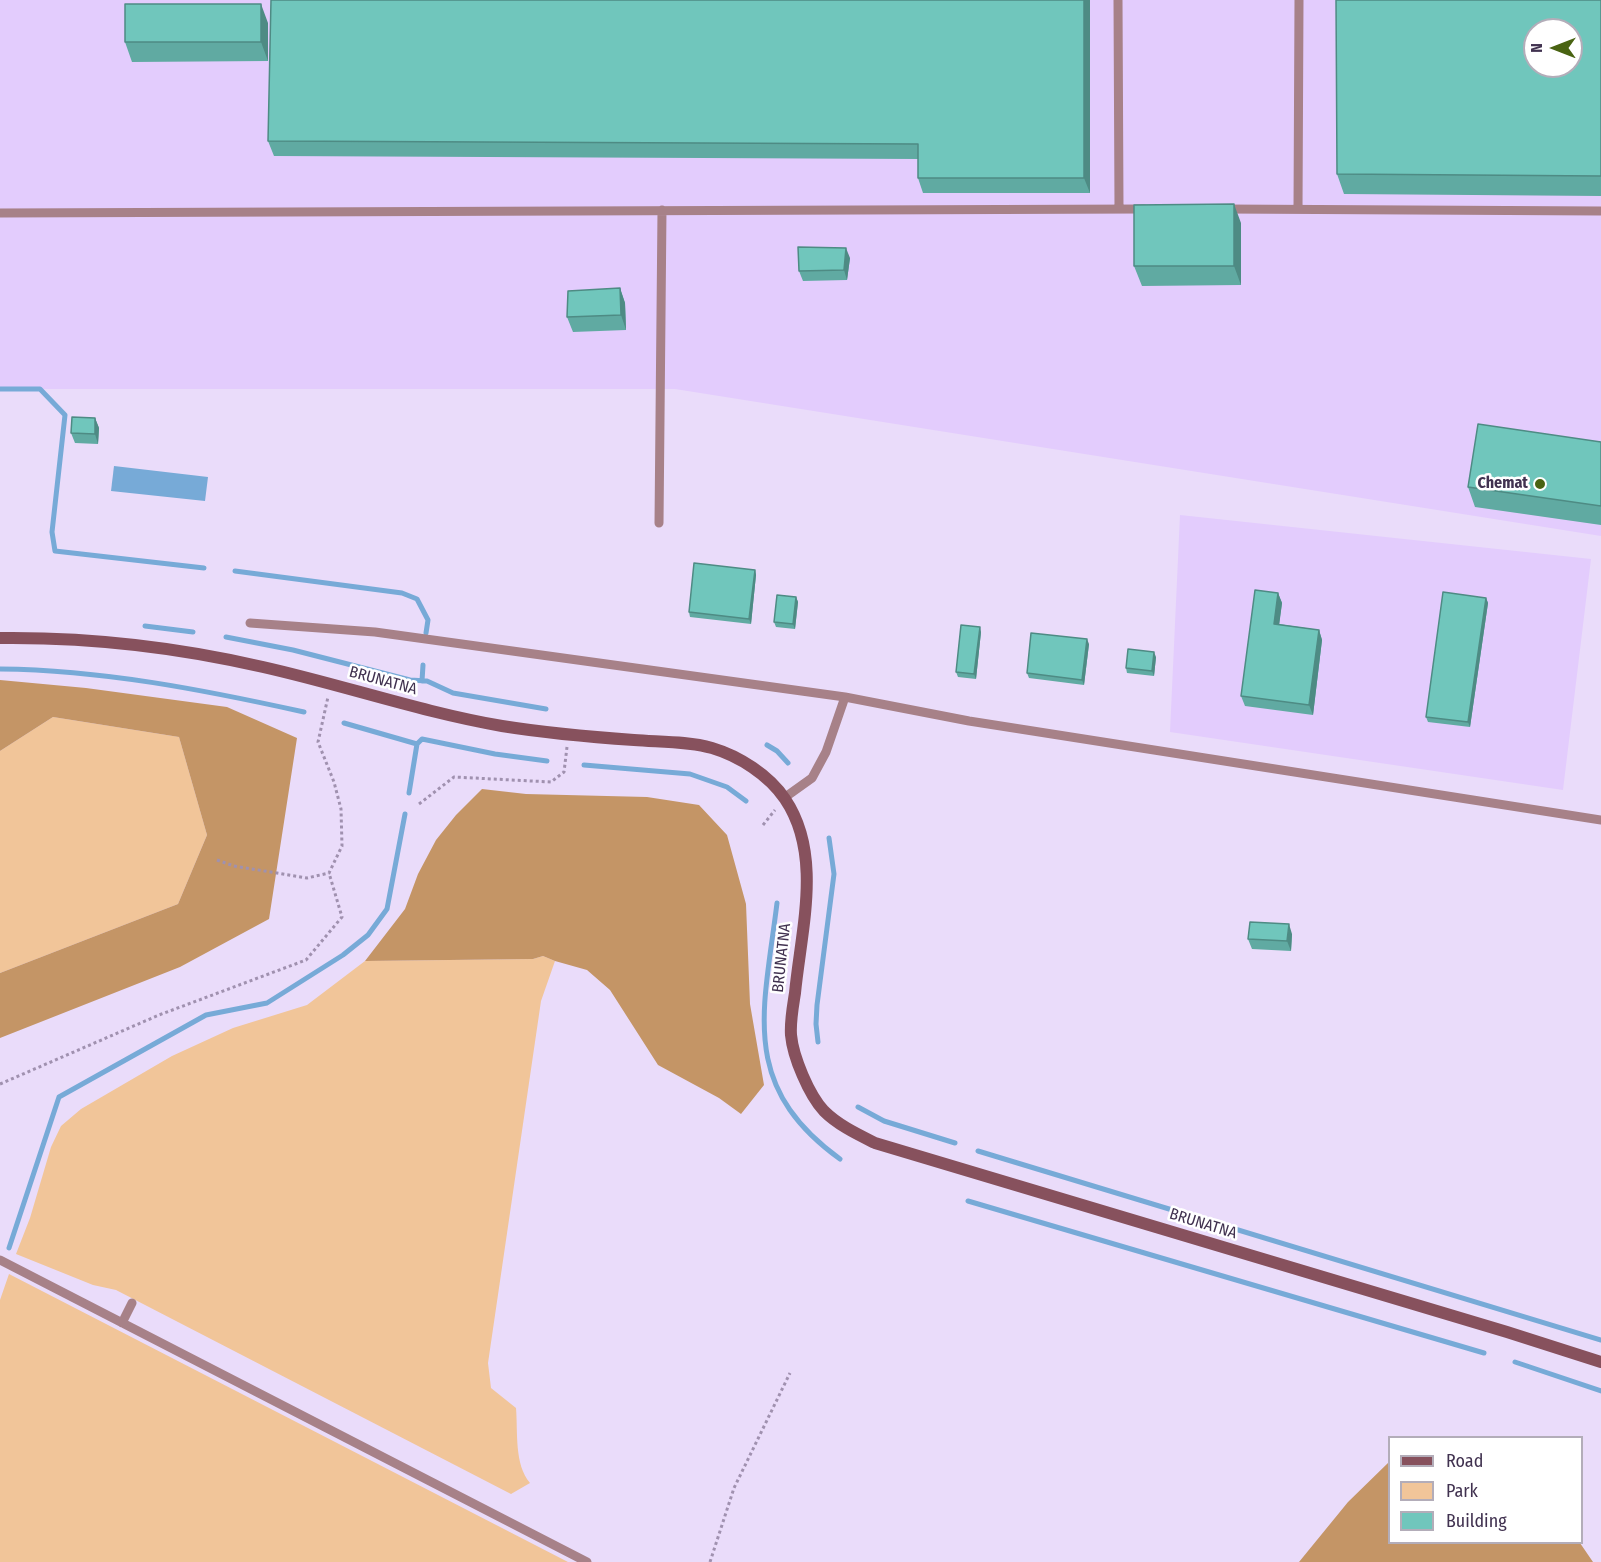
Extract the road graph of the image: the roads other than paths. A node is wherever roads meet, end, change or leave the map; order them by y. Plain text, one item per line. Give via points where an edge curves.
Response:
1 (1118, 0) edge
2 (1299, 0) edge
3 (1119, 209) junction
4 (1155, 209) edge
5 (1215, 209) edge
6 (1298, 209) junction
7 (662, 210) junction
8 (1601, 211) edge
9 (0, 213) edge
10 (659, 523) dead end
11 (250, 623) dead end
12 (0, 638) edge
13 (845, 697) junction
14 (784, 798) junction
15 (1601, 820) edge
16 (0, 1260) edge
17 (132, 1303) dead end
18 (122, 1323) junction
19 (1601, 1362) edge
20 (587, 1562) edge

1 - 3 lane
2 - 6 lane
3 - 4 lane
3 - 7 lane
5 - 6 lane
6 - 8 lane
7 - 9 lane
7 - 10 lane
11 - 13 lane via 375,632
12 - 14 street, BRUNATNA via 85,640 205,655 331,683 449,716 568,735 712,748 750,766
13 - 14 lane via 826,752 812,778
13 - 15 lane via 969,721
14 - 19 street, BRUNATNA via 801,834 807,888 791,1034 807,1086 824,1111 849,1130 875,1143
16 - 18 lane
17 - 18 lane
18 - 20 lane

